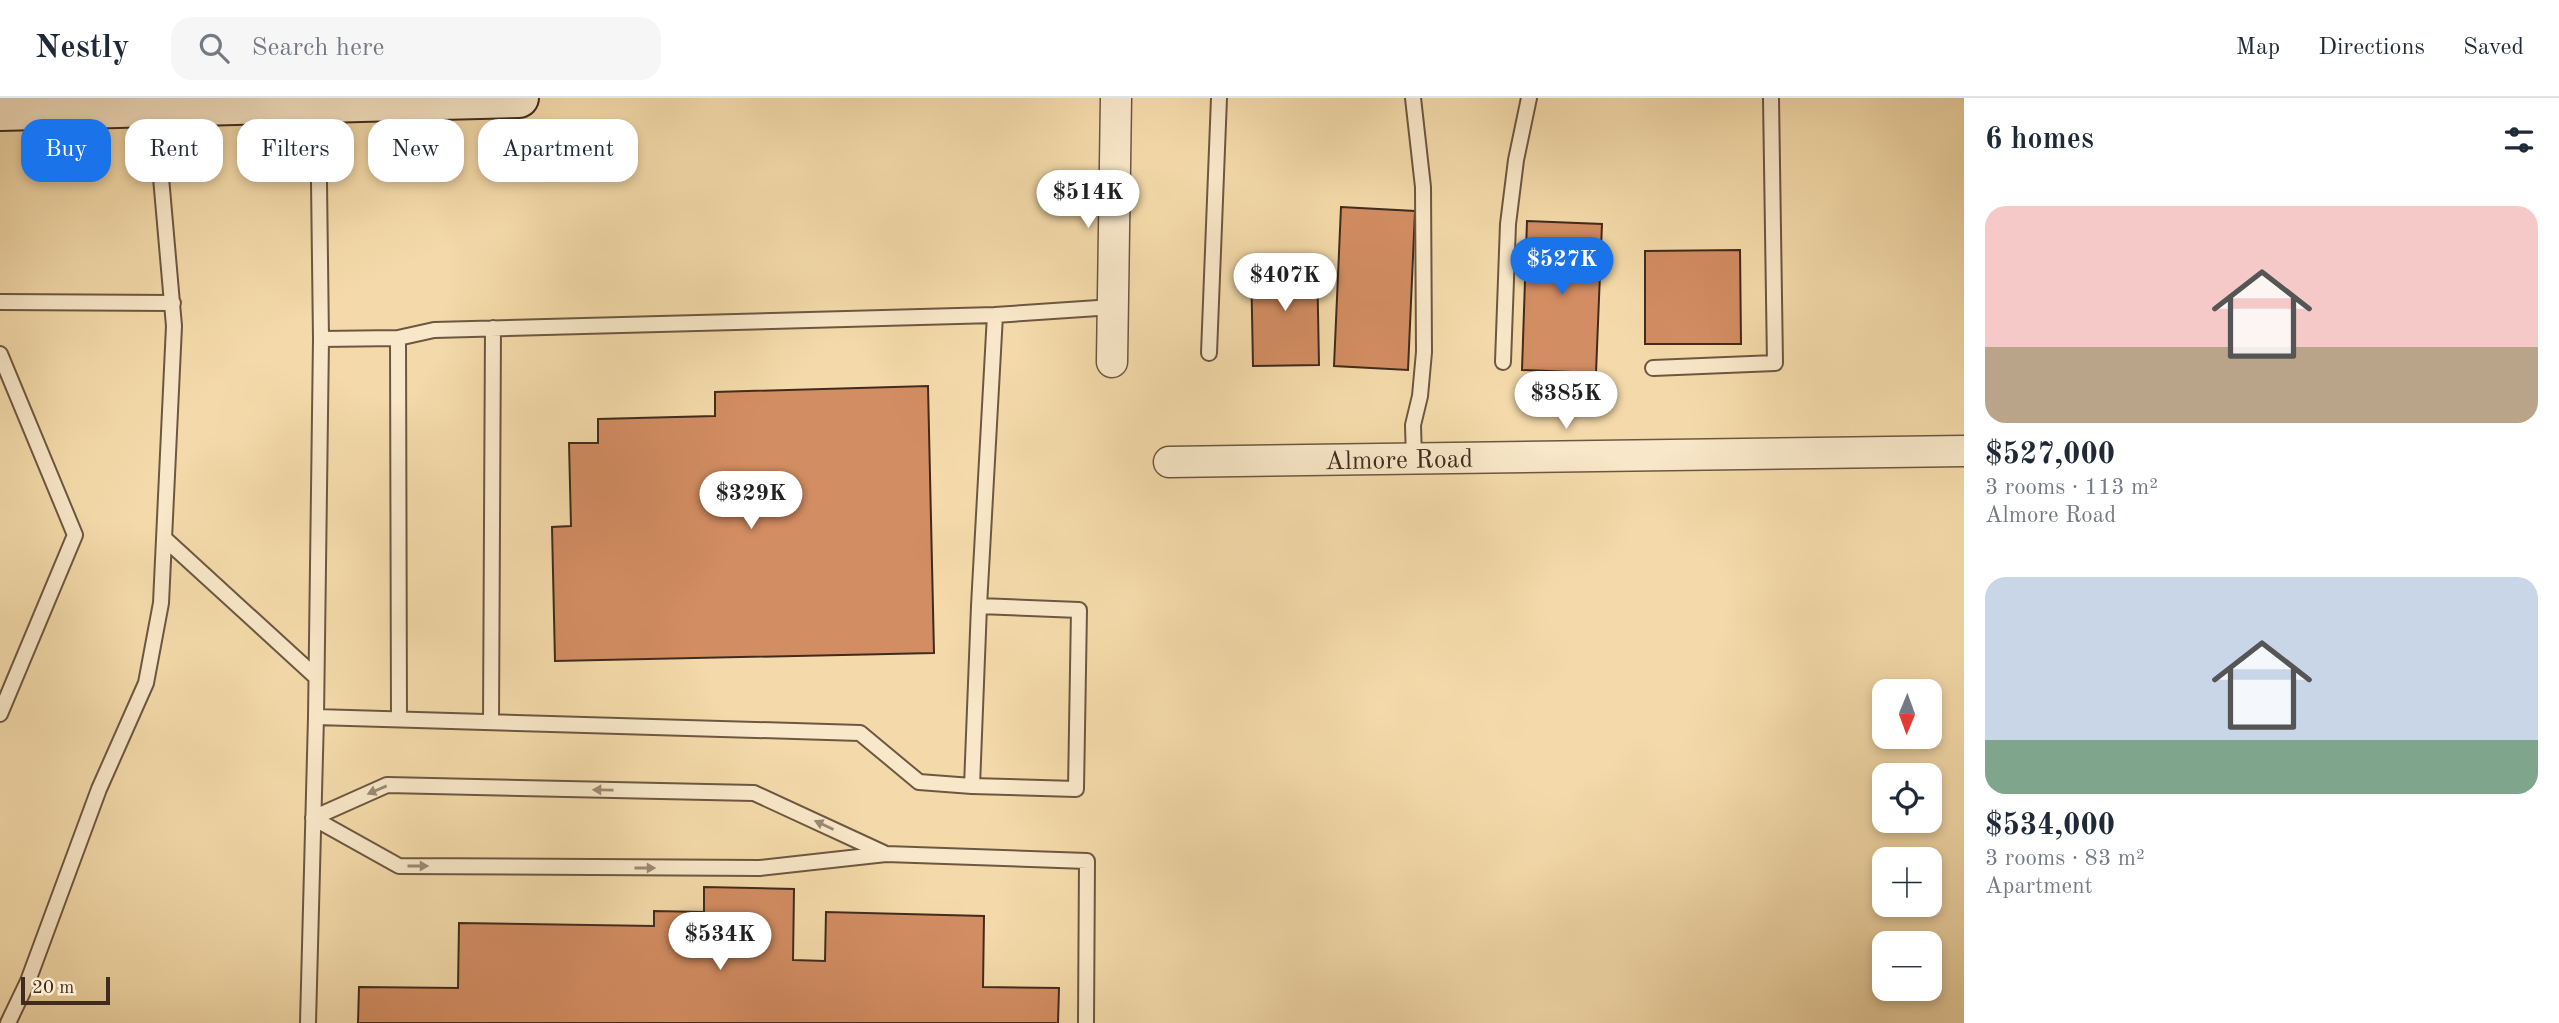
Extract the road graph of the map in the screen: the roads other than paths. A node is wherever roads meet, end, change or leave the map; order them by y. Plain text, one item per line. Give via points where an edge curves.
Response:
1 (519, 98) edge
2 (1116, 98) edge
3 (1219, 98) edge
4 (1413, 98) edge
5 (1529, 98) edge
6 (1771, 98) edge
7 (155, 103) edge
8 (318, 103) junction
9 (5, 107) edge
10 (0, 302) edge
11 (173, 303) junction
12 (1113, 307) junction
13 (995, 315) junction
14 (493, 328) junction
15 (398, 338) junction
16 (321, 340) junction
17 (0, 354) edge
18 (1209, 354) dead end
19 (1112, 362) dead end
20 (1503, 362) dead end
21 (1653, 368) dead end
22 (1964, 451) edge
23 (1414, 459) junction
24 (1169, 462) dead end
25 (164, 538) junction
26 (978, 606) junction
27 (316, 677) junction
28 (0, 714) edge
29 (316, 717) junction
30 (399, 719) junction
31 (491, 722) junction
32 (972, 786) junction
33 (313, 818) junction
34 (886, 854) junction
35 (8, 1023) edge
36 (308, 1023) edge
37 (1086, 1023) edge

1 - 8 main road
2 - 12 street
3 - 18 lane
4 - 23 lane via 1423,187 1424,352 1413,425
5 - 20 lane via 1508,224
6 - 21 lane via 1775,363
7 - 8 main road
7 - 9 main road
7 - 11 lane
8 - 16 lane
10 - 11 lane
11 - 25 lane
12 - 13 lane
12 - 19 street
13 - 14 lane
13 - 26 lane
14 - 15 lane via 434,330
14 - 31 lane
15 - 16 lane
15 - 30 lane
16 - 27 lane
17 - 28 lane via 75,535
22 - 23 street, Almore Road
23 - 24 street, Almore Road
25 - 27 lane
25 - 35 lane via 161,603 146,683 99,789
26 - 32 lane
26 - 32 lane via 1079,610 1076,789
27 - 29 lane
29 - 30 lane
29 - 33 lane
30 - 31 lane
31 - 32 lane via 860,733 919,782
33 -> 34 lane via 399,866 760,868
34 -> 33 lane via 754,793 387,785
33 - 36 lane
34 - 37 lane via 1087,861

